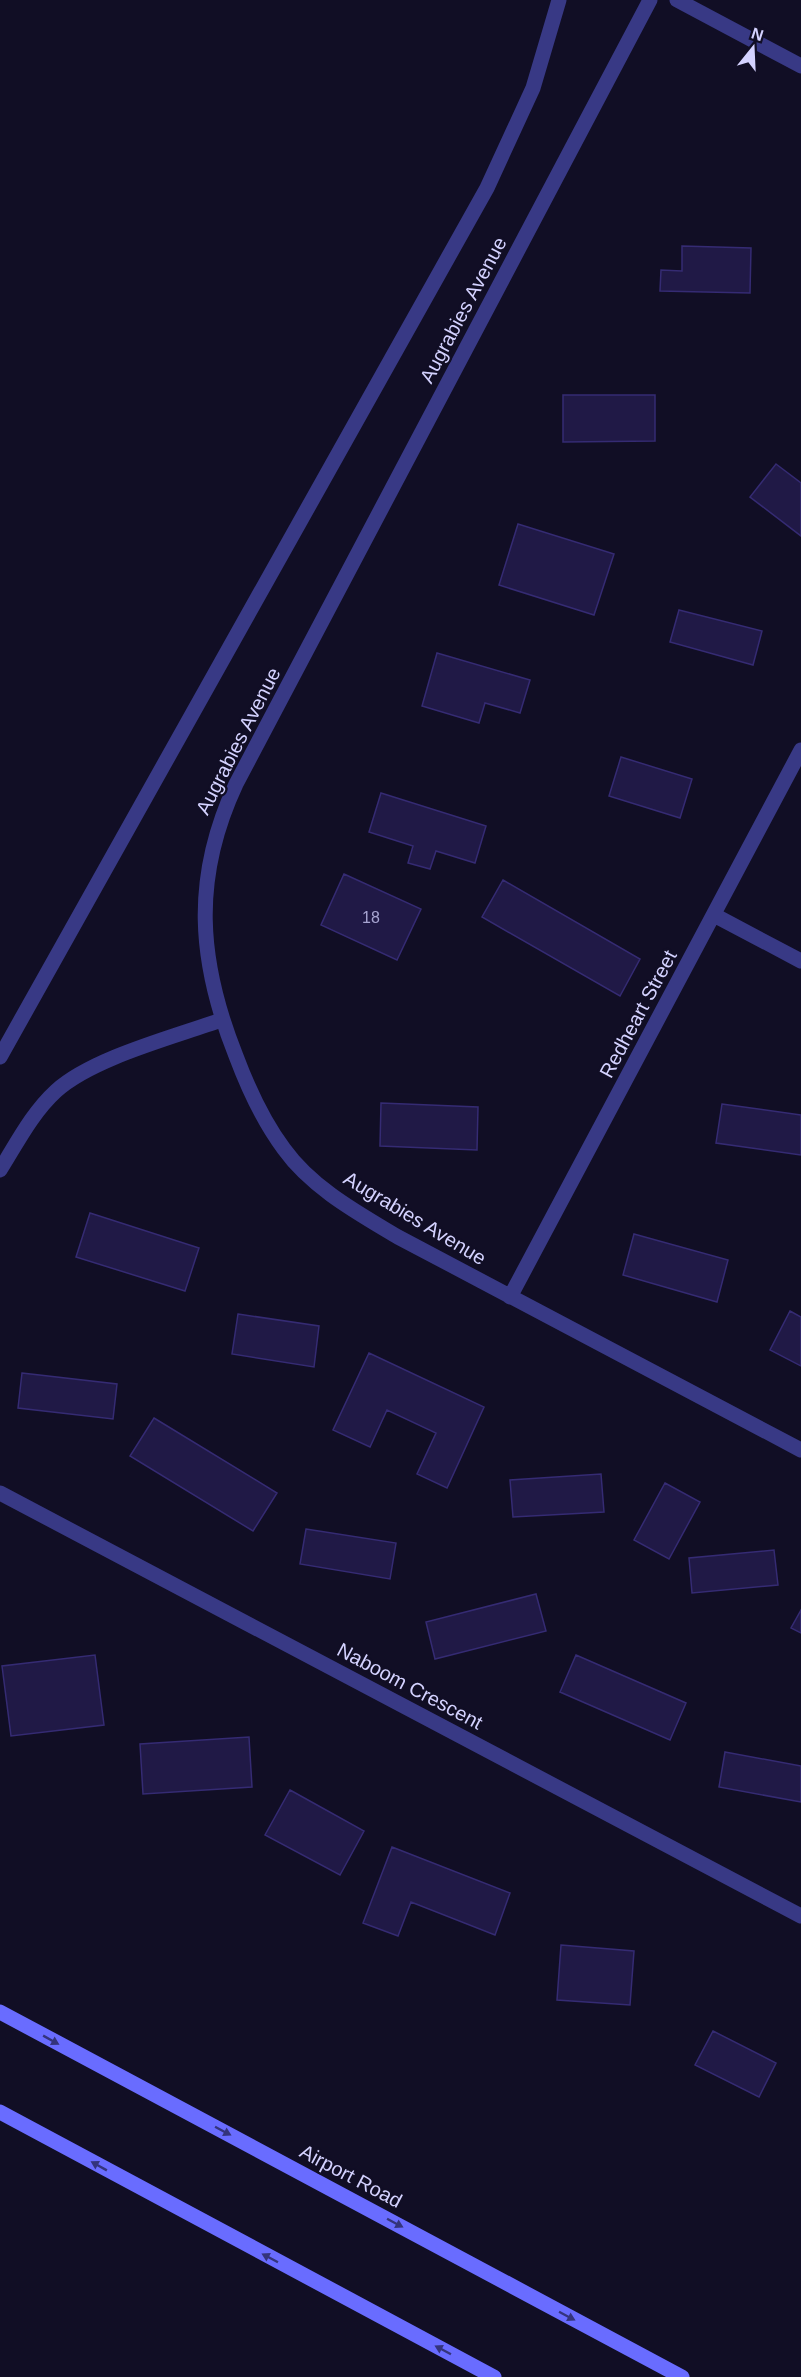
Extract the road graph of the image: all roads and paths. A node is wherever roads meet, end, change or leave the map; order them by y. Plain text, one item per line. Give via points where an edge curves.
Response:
1 (559, 0) edge
2 (650, 0) edge
3 (677, 0) edge
4 (801, 66) edge
5 (801, 750) edge
6 (714, 915) junction
7 (801, 961) edge
8 (221, 1020) junction
9 (0, 1057) edge
10 (0, 1170) edge
11 (510, 1298) junction
12 (801, 1450) edge
13 (0, 1493) edge
14 (801, 1916) edge
15 (0, 2012) edge
16 (0, 2112) edge
17 (494, 2377) edge
18 (682, 2377) edge

1 - 9 street via 533,88 487,188
2 - 8 street, Augrabies Avenue via 221,816 209,857 204,928
3 - 4 street
5 - 6 street, Redheart Street
6 - 7 street
6 - 11 street, Redheart Street
8 - 10 street via 117,1058 57,1090 33,1116
8 - 11 street, Augrabies Avenue via 262,1113 284,1150 316,1183 372,1221
11 - 12 street, Augrabies Avenue
13 - 14 street, Naboom Crescent
15 -> 18 main road, Airport Road
17 -> 16 main road

